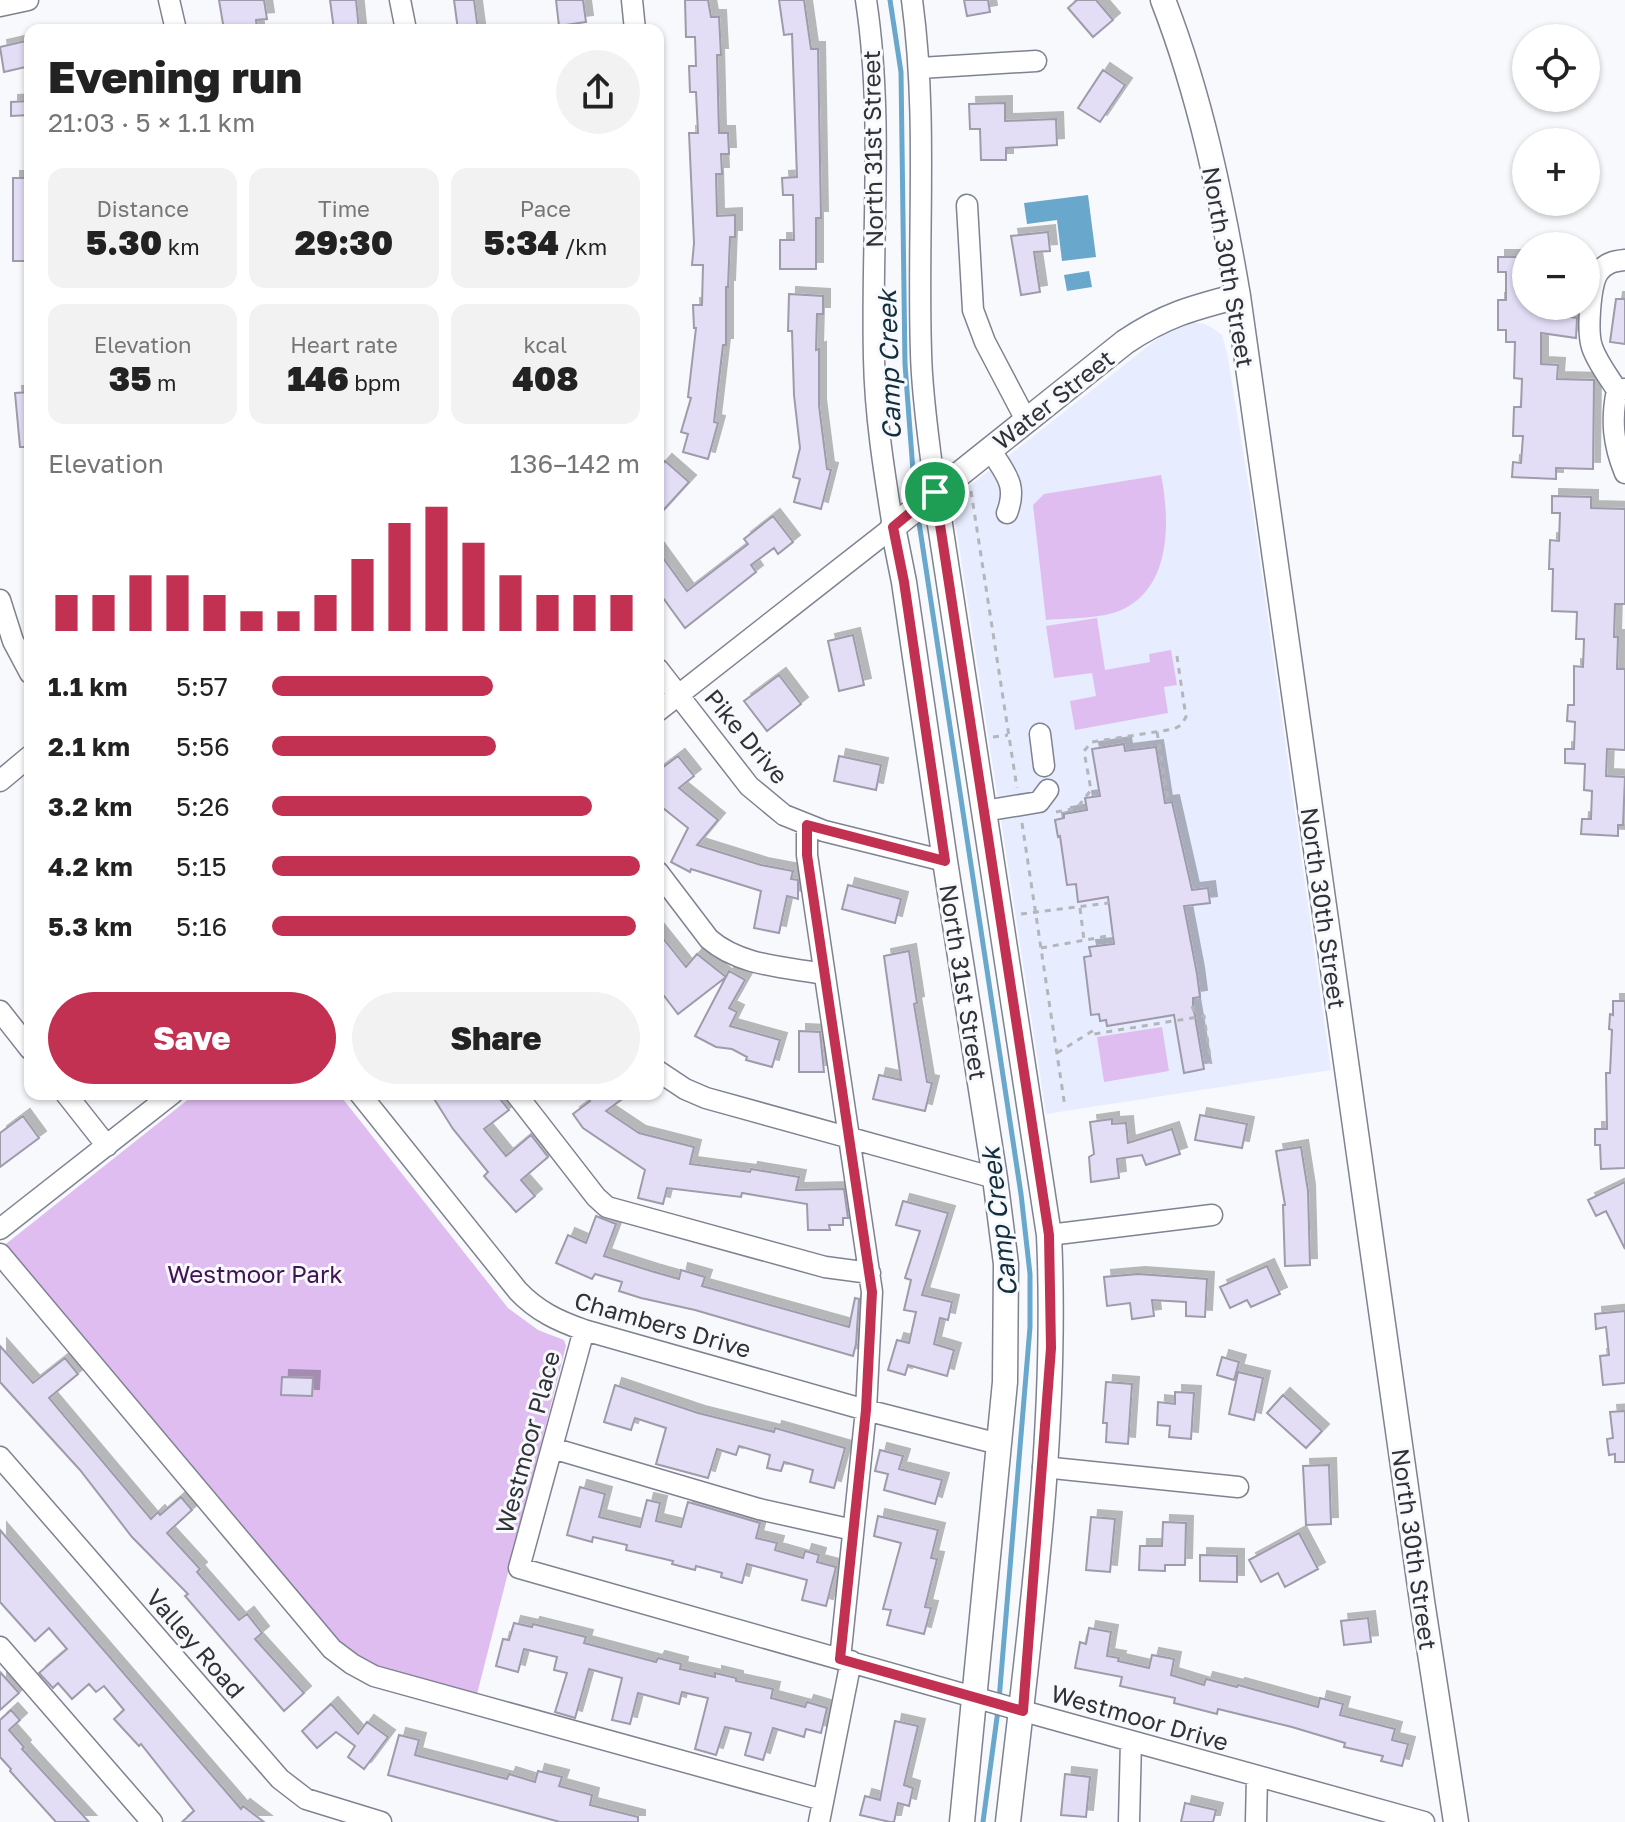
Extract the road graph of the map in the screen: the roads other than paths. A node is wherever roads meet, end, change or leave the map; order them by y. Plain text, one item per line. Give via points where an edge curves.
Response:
1 (28, 0) edge
2 (169, 0) edge
3 (400, 0) edge
4 (632, 0) edge
5 (866, 0) edge
6 (912, 0) edge
7 (1163, 0) edge
8 (0, 6) edge
9 (175, 24) edge
10 (405, 24) edge
11 (634, 24) edge
12 (1036, 61) dead end
13 (920, 68) junction
14 (967, 205) dead end
15 (1625, 260) edge
16 (1238, 296) junction
17 (1621, 390) edge
18 (1026, 420) junction
19 (990, 449) junction
20 (1625, 473) edge
21 (935, 492) junction
22 (1007, 513) dead end
23 (893, 527) junction
24 (0, 600) edge
25 (24, 662) edge
26 (664, 677) edge
27 (678, 695) junction
28 (664, 706) edge
29 (1040, 734) dead end
30 (24, 761) edge
31 (1044, 766) dead end
32 (0, 781) edge
33 (1048, 790) dead end
34 (984, 811) junction
35 (807, 825) junction
36 (945, 861) junction
37 (664, 880) edge
38 (824, 974) junction
39 (0, 1011) edge
40 (24, 1041) edge
41 (664, 1075) edge
42 (71, 1100) edge
43 (164, 1100) edge
44 (365, 1100) edge
45 (521, 1100) edge
46 (851, 1138) junction
47 (107, 1146) junction
48 (995, 1178) junction
49 (1212, 1215) dead end
50 (0, 1229) edge
51 (1049, 1235) junction
52 (0, 1254) edge
53 (870, 1273) junction
54 (584, 1330) junction
55 (866, 1410) junction
56 (999, 1444) junction
57 (552, 1448) junction
58 (0, 1457) edge
59 (1043, 1467) junction
60 (1238, 1487) dead end
61 (853, 1530) junction
62 (519, 1568) joint
63 (0, 1647) edge
64 (846, 1660) junction
65 (975, 1697) junction
66 (1023, 1711) junction
67 (1131, 1741) junction
68 (1257, 1777) junction
69 (823, 1800) junction
70 (1384, 1816) edge
71 (152, 1822) edge
72 (381, 1822) edge
73 (819, 1822) edge
74 (962, 1822) edge
75 (1008, 1822) edge
76 (1129, 1822) edge
77 (1256, 1822) edge
78 (1424, 1822) edge
79 (1456, 1822) edge

1 - 8 street
2 - 9 street
3 - 10 street
4 - 11 street
5 - 23 street, North 31st Street via 873,78 874,371
6 - 13 street, North 31st Street
7 - 16 main road, North 30th Street via 1222,204
12 - 13 street
13 - 21 street, North 31st Street via 921,353
14 - 18 street via 973,310
15 - 17 street via 1599,272 1590,321 1591,346
16 - 18 main road, Water Street via 1180,311 1148,326
16 - 79 main road, North 30th Street
17 - 20 street via 1612,416
18 - 19 main road, Water Street
19 - 21 main road, Water Street
19 - 22 street via 1011,483
21 - 23 main road, Water Street
21 - 34 main road, North 31st Street
23 - 27 street, Water Street
23 - 36 main road, North 31st Street
24 - 25 street
26 - 27 street, Pike Drive
27 - 28 street, Water Street
27 - 35 street, Pike Drive via 749,786 784,815
29 - 31 street
30 - 32 street
33 - 34 street via 1039,802
34 - 51 main road, North 31st Street
35 - 36 street, Pike Drive
35 - 38 street
36 - 48 main road, North 31st Street
37 - 38 street via 719,947 750,960
38 - 46 street
39 - 40 street
41 - 46 street via 706,1098
42 - 47 street
43 - 47 street
44 - 54 street, Chambers Drive via 531,1305
45 - 53 street via 607,1207 825,1267
46 - 48 street
46 - 53 street
47 - 50 street
48 - 56 main road, North 31st Street via 1007,1302
49 - 51 street
51 - 59 main road, North 31st Street via 1051,1348
52 - 69 street via 332,1649 352,1664 374,1676
53 - 55 street
54 - 55 street, Chambers Drive
54 - 57 street, Westmoor Place
55 - 56 street, Chambers Drive
55 - 61 street
56 - 65 main road, North 31st Street
57 - 61 street via 759,1509
57 - 62 street, Westmoor Place
58 - 72 street, Valley Road via 280,1779 306,1799
59 - 60 street
59 - 66 main road, North 31st Street
61 - 64 street
62 - 64 street, Westmoor Drive
63 - 71 street
64 - 65 street, Westmoor Drive
64 - 69 street
65 - 66 street, Westmoor Drive
65 - 74 main road, North 31st Street
66 - 67 street, Westmoor Drive
66 - 75 main road, North 31st Street
67 - 68 street, Westmoor Drive
67 - 76 street
68 - 70 street, Westmoor Drive
68 - 77 street
69 - 73 street
70 - 78 street, Westmoor Drive

